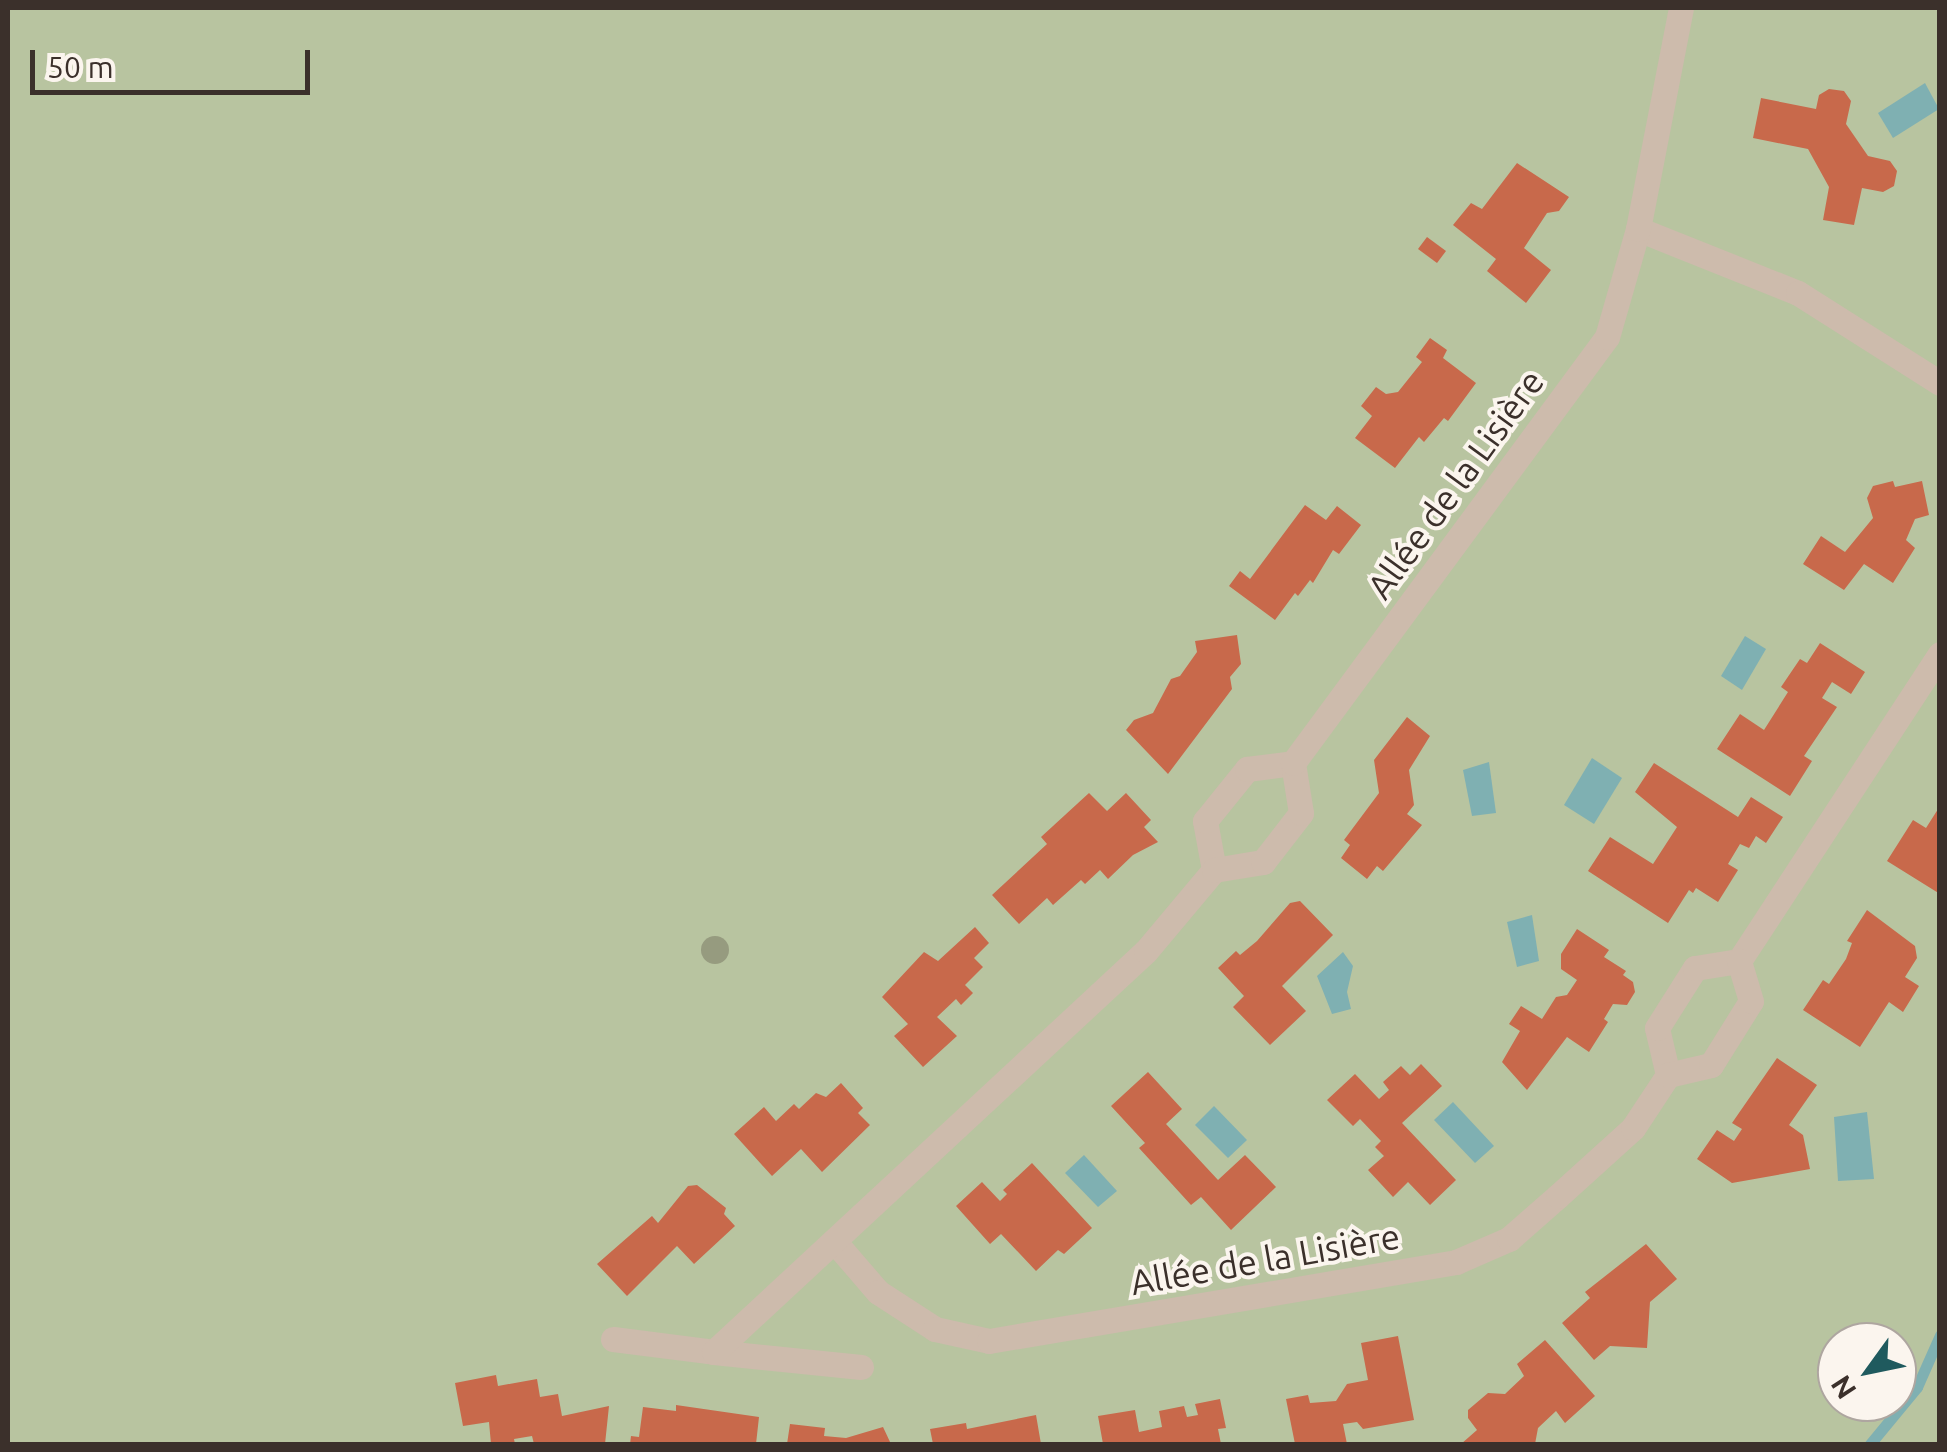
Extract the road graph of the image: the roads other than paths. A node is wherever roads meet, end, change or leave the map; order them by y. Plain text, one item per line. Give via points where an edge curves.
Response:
1 (1681, 8) edge
2 (1638, 229) junction
3 (1940, 383) edge
4 (1940, 654) edge
5 (1293, 763) junction
6 (1214, 870) junction
7 (1739, 960) junction
8 (1668, 1075) junction
9 (834, 1241) junction
10 (613, 1339) dead end
11 (714, 1352) junction
12 (861, 1366) dead end

1 - 2 street, Allée de la Lisière
2 - 3 street via 1798,293
2 - 5 street, Allée de la Lisière via 1607,337
4 - 7 street
5 - 6 street via 1247,769 1206,822
5 - 6 street via 1301,813 1263,862
6 - 9 street via 1146,951
7 - 8 street via 1751,1001 1710,1065
7 - 8 street via 1696,968 1657,1028
8 - 9 street, Allée de la Lisière via 1632,1128 1558,1196 1509,1239 1456,1262 990,1340 935,1329 878,1292
9 - 11 street
10 - 11 street
11 - 12 street

